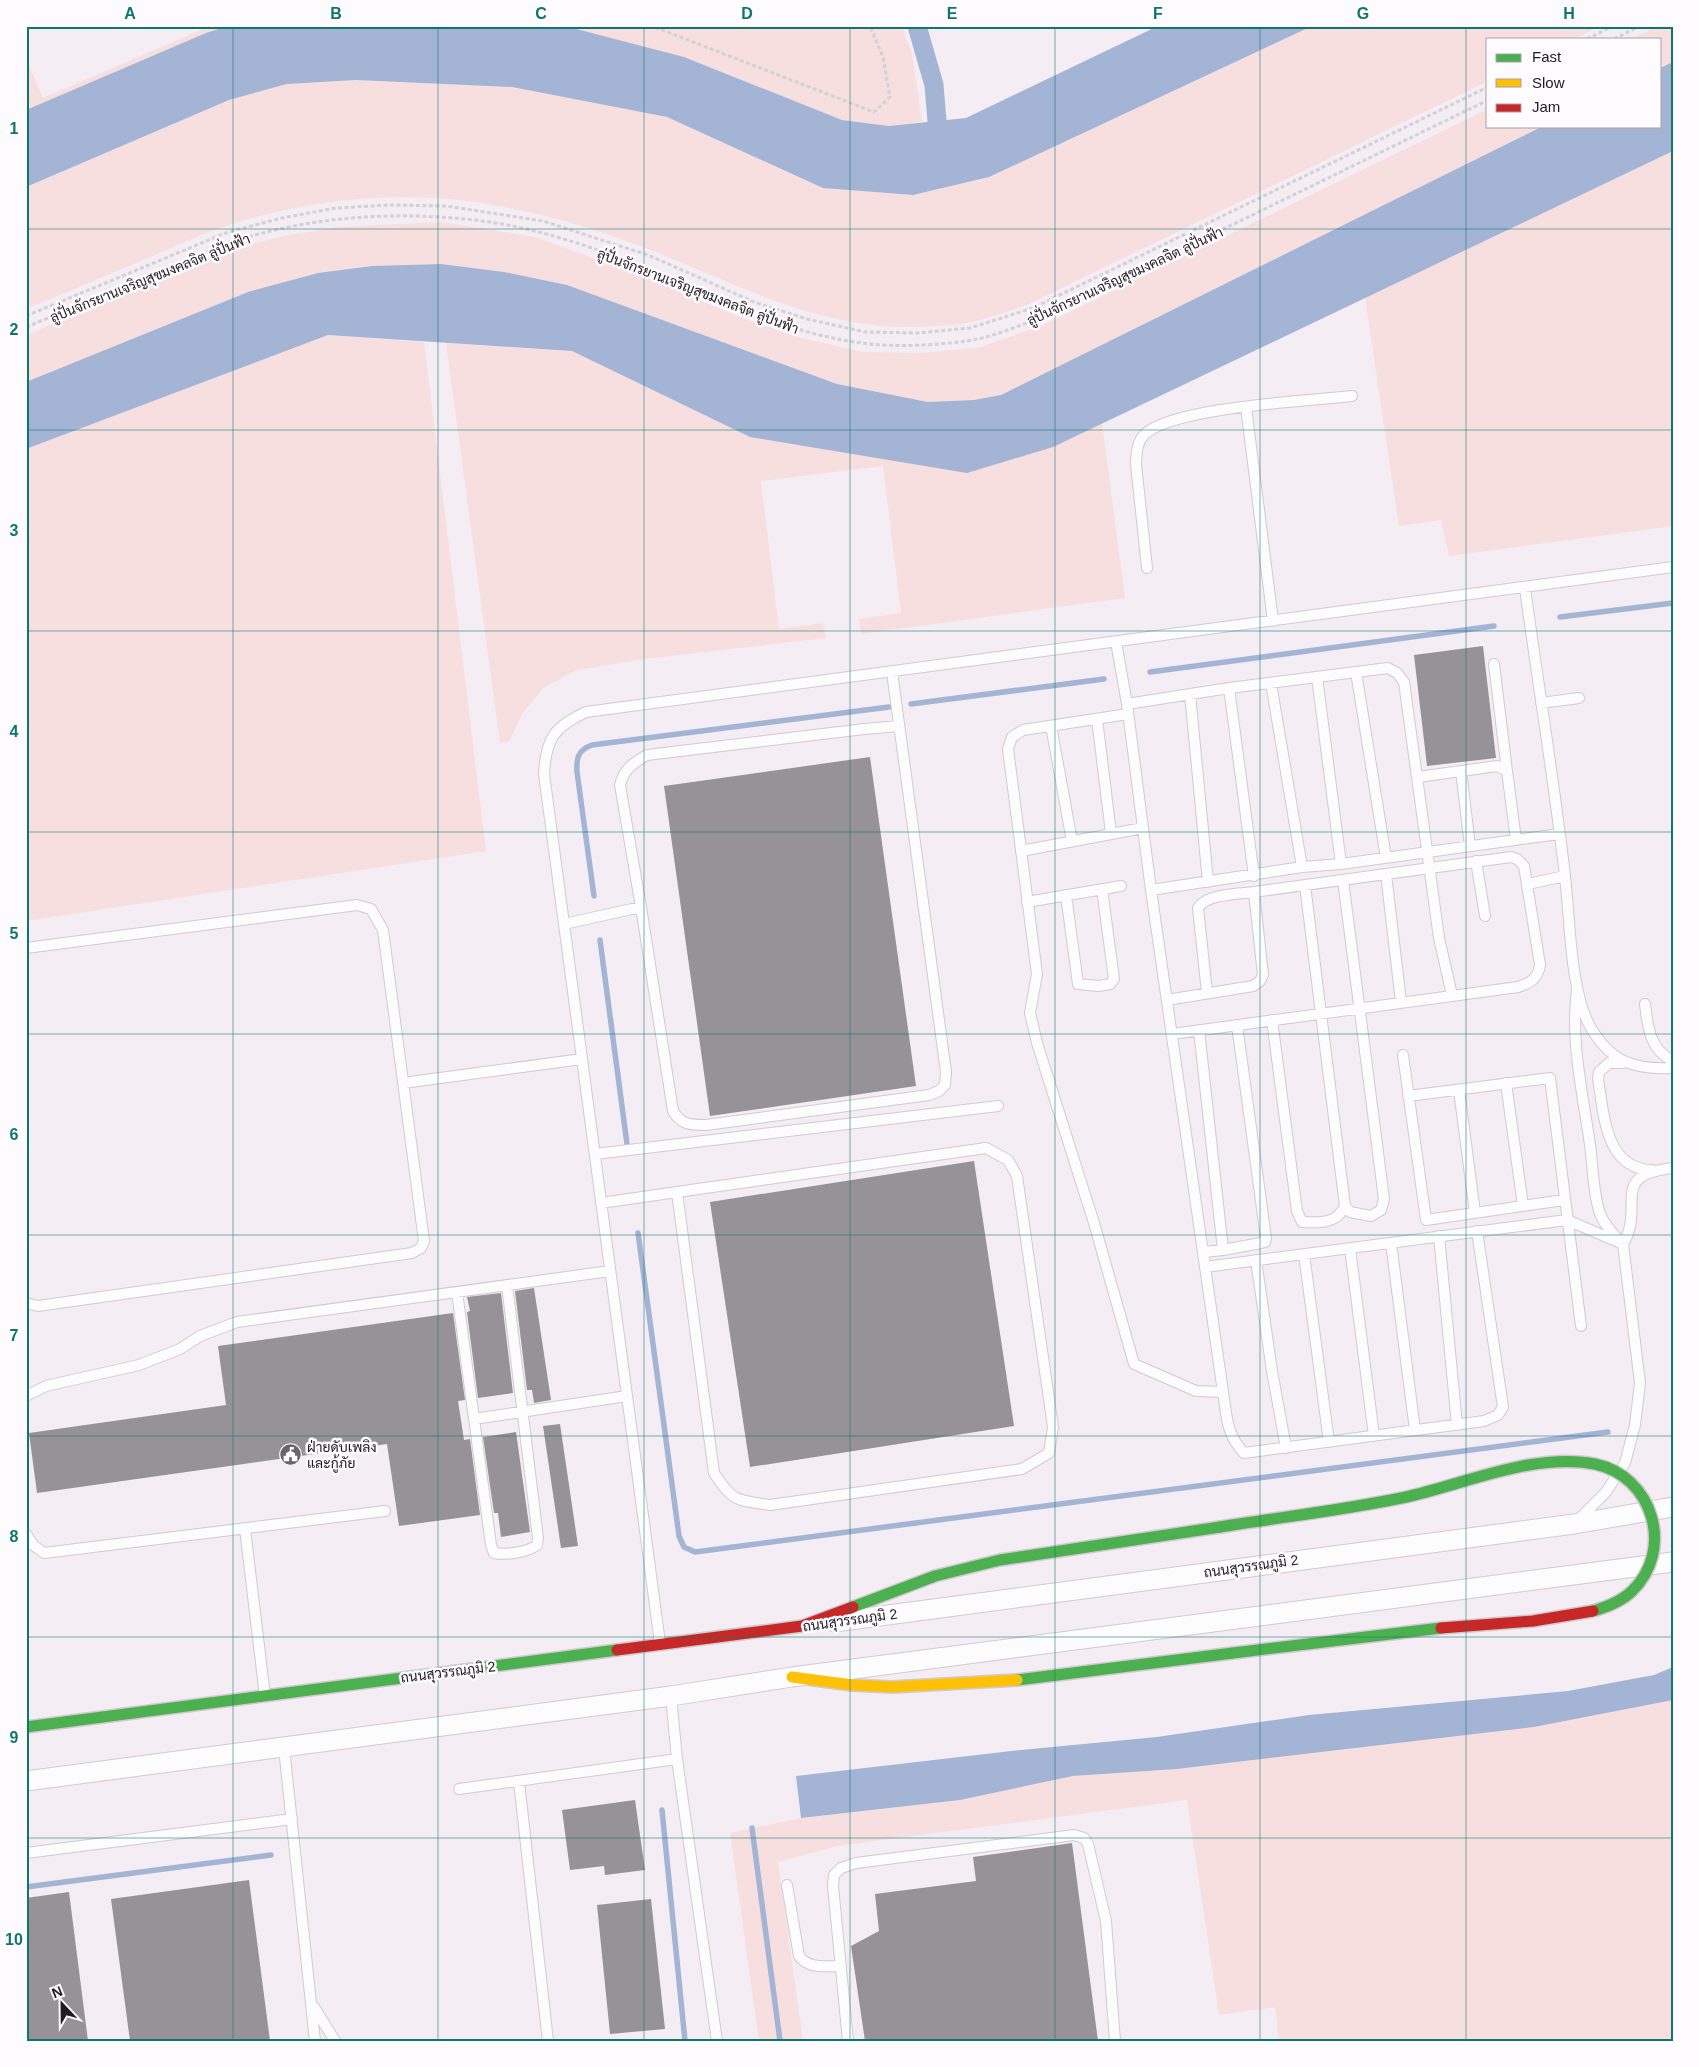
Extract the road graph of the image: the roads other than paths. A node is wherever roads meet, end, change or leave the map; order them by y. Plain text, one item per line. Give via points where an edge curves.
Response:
1 (1352, 396) dead end
2 (1246, 407) junction
3 (1673, 567) edge
4 (1147, 568) dead end
5 (1525, 588) junction
6 (1273, 621) junction
7 (1116, 642) junction
8 (1494, 664) dead end
9 (892, 672) junction
10 (1356, 672) junction
11 (1317, 677) junction
12 (1271, 683) junction
13 (1229, 688) junction
14 (1190, 694) junction
15 (1579, 698) dead end
16 (1541, 703) junction
17 (1127, 709) junction
18 (1097, 719) junction
19 (899, 726) junction
20 (1051, 726) junction
21 (1461, 771) junction
22 (1507, 771) junction
23 (1418, 777) junction
24 (1143, 828) junction
25 (1111, 834) junction
26 (1560, 834) junction
27 (1516, 840) junction
28 (1072, 841) junction
29 (1470, 846) junction
30 (1021, 851) junction
31 (1428, 852) junction
32 (1386, 858) junction
33 (1476, 861) junction
34 (1341, 864) junction
35 (1430, 867) junction
36 (1302, 868) junction
37 (1386, 874) junction
38 (1254, 876) junction
39 (1565, 876) junction
40 (1343, 880) junction
41 (1208, 882) junction
42 (1528, 884) junction
43 (1305, 885) junction
44 (1121, 886) dead end
45 (1102, 889) junction
46 (1151, 890) junction
47 (1254, 892) junction
48 (1066, 895) junction
49 (1028, 902) junction
50 (642, 907) junction
51 (1485, 916) dead end
52 (564, 924) junction
53 (26, 948) edge
54 (1577, 990) junction
55 (1207, 993) junction
56 (1452, 995) junction
57 (1167, 1000) junction
58 (1401, 1002) junction
59 (1645, 1004) dead end
60 (1358, 1007) junction
61 (1320, 1013) junction
62 (1272, 1020) junction
63 (1236, 1025) junction
64 (1199, 1030) junction
65 (1172, 1034) junction
66 (1403, 1055) dead end
67 (582, 1059) junction
68 (1673, 1061) edge
69 (1627, 1063) junction
70 (1673, 1068) edge
71 (403, 1083) junction
72 (1506, 1083) junction
73 (1459, 1090) junction
74 (1408, 1096) junction
75 (998, 1106) dead end
76 (595, 1154) junction
77 (1673, 1168) edge
78 (1655, 1170) junction
79 (677, 1192) junction
80 (1564, 1200) junction
81 (601, 1203) junction
82 (1345, 1206) junction
83 (1523, 1206) junction
84 (1476, 1213) junction
85 (1567, 1220) junction
86 (1477, 1231) junction
87 (1439, 1236) junction
88 (1391, 1243) junction
89 (1623, 1244) junction
90 (1350, 1248) junction
91 (1224, 1250) junction
92 (1203, 1252) junction
93 (1304, 1254) junction
94 (1256, 1260) junction
95 (1205, 1266) junction
96 (610, 1271) junction
97 (507, 1285) junction
98 (457, 1292) junction
99 (26, 1304) edge
100 (1581, 1326) dead end
101 (1223, 1392) junction
102 (26, 1396) edge
103 (627, 1396) junction
104 (522, 1412) junction
105 (474, 1419) junction
106 (1457, 1424) junction
107 (1415, 1430) junction
108 (1374, 1436) junction
109 (1328, 1442) junction
110 (1286, 1448) junction
111 (1673, 1507) edge
112 (385, 1511) dead end
113 (1574, 1524) junction
114 (245, 1529) junction
115 (26, 1534) edge
116 (1673, 1562) edge
117 (802, 1626) junction
118 (660, 1644) junction
119 (792, 1677) junction
120 (265, 1696) junction
121 (670, 1696) junction
122 (26, 1727) edge
123 (284, 1748) junction
124 (677, 1759) junction
125 (26, 1782) edge
126 (519, 1782) junction
127 (460, 1789) dead end
128 (292, 1819) junction
129 (26, 1853) edge
130 (787, 1885) dead end
131 (841, 1966) junction
132 (312, 2004) junction
133 (315, 2041) edge
134 (334, 2041) edge
135 (548, 2041) edge
136 (717, 2041) edge
137 (848, 2041) edge
138 (1115, 2041) edge

1 - 2 lane
2 - 4 lane via 1170,421 1143,436 1136,464
2 - 6 lane
3 - 5 lane
5 - 6 lane
5 - 16 lane
6 - 7 lane
7 - 9 lane
7 - 17 lane
8 - 22 lane
9 - 19 lane
9 - 52 lane via 586,712 566,722 551,738 545,755 544,774
10 - 11 lane
10 - 23 lane via 1388,668 1404,682
10 - 32 lane
11 - 12 lane
11 - 34 lane
12 - 13 lane
12 - 36 lane
13 - 14 lane
13 - 38 lane
14 - 17 lane
14 - 41 lane
15 - 16 lane
16 - 26 lane
17 - 18 lane
17 - 24 lane
18 - 20 lane
18 - 25 lane
19 - 50 lane via 647,755 634,763 623,774 620,785
19 - 50 lane via 946,1072 945,1085 939,1091 929,1095 706,1125 689,1125 678,1119 673,1111
20 - 28 lane
20 - 30 lane via 1023,730 1012,737 1008,749
21 - 22 lane via 1496,766
21 - 23 lane
21 - 29 lane
22 - 27 lane
23 - 31 lane
24 - 25 lane
24 - 46 lane
25 - 28 lane
26 - 27 lane
26 - 39 lane
27 - 29 lane
28 - 30 lane
29 - 31 lane
30 - 49 lane
31 - 32 lane
31 - 35 lane
32 - 34 lane
33 - 35 lane
33 - 42 lane via 1517,859 1524,866
33 - 51 lane
34 - 36 lane
35 - 37 lane
35 - 56 lane
36 - 38 lane
37 - 40 lane
37 - 58 lane
38 - 41 lane
39 - 42 lane
39 - 54 lane
40 - 43 lane
40 - 60 lane
41 - 46 lane
42 - 56 lane via 1540,965 1538,975 1518,987
43 - 47 lane
43 - 61 lane
44 - 45 lane
45 - 48 lane
45 - 48 lane via 1114,979 1110,984 1099,986 1078,984
46 - 57 lane
47 - 55 lane via 1208,899 1198,908
47 - 55 lane via 1264,975 1253,986
48 - 49 lane
49 - 101 lane via 1036,974 1030,1013 1134,1364 1196,1391
50 - 52 lane
52 - 67 lane
53 - 71 lane via 357,905 371,909 383,930
54 - 69 lane via 1591,1029 1603,1046
54 - 89 lane via 1575,1039 1600,1214
55 - 57 lane
56 - 58 lane
57 - 65 lane
58 - 60 lane
59 - 68 lane via 1652,1042
60 - 61 lane
60 - 82 lane via 1384,1199 1381,1210 1371,1216 1350,1212
61 - 62 lane
61 - 82 lane
62 - 63 lane
62 - 82 lane via 1297,1211 1302,1222 1311,1222 1336,1219
63 - 64 lane
63 - 91 lane via 1266,1238 1265,1242
64 - 65 lane
64 - 91 lane
65 - 92 lane
66 - 74 lane
67 - 71 lane
67 - 76 lane
69 - 70 lane via 1655,1069
69 - 78 lane via 1609,1063 1599,1072 1609,1138 1625,1161 1641,1169
71 - 99 lane via 424,1241 421,1248 412,1253 48,1305
72 - 73 lane
72 - 80 lane via 1550,1078
72 - 83 lane
73 - 74 lane
73 - 84 lane
74 - 84 lane via 1426,1220
75 - 76 lane
76 - 81 lane
77 - 78 lane
78 - 89 lane via 1633,1184 1632,1226
79 - 79 lane via 986,1148 1008,1160 1016,1176 1054,1427 1049,1453 1022,1469 770,1505 738,1500 714,1473
79 - 81 lane
80 - 83 lane
80 - 85 lane
81 - 96 lane
83 - 84 lane
85 - 86 lane
85 - 89 lane
85 - 100 lane
86 - 87 lane
86 - 106 lane via 1503,1407 1498,1415 1484,1421
87 - 88 lane
87 - 106 lane
88 - 90 lane
88 - 107 lane
89 - 113 lane via 1640,1383 1635,1425 1625,1463 1606,1492
90 - 93 lane
90 - 108 lane
91 - 92 lane
92 - 95 lane
93 - 94 lane
93 - 109 lane
94 - 95 lane
94 - 110 lane
95 - 101 lane
96 - 97 lane
96 - 103 lane
97 - 98 lane
97 - 104 lane
98 - 102 lane via 236,1322 139,1365 46,1386
98 - 105 lane
101 - 110 lane via 1228,1426 1234,1442 1244,1453
103 - 104 lane
103 - 118 lane
104 - 105 lane
104 - 105 lane via 538,1538 532,1549 504,1555 494,1553 491,1545
106 - 107 lane
107 - 108 lane
108 - 109 lane
109 - 110 lane
111 - 113 street, ถนนสุวรรณภูมิ 2
112 - 114 lane
113 - 117 street, ถนนสุวรรณภูมิ 2
114 - 115 lane via 44,1553
114 - 120 lane
116 - 119 street
117 - 118 street, ถนนสุวรรณภูมิ 2
117 - 119 street, bridge via 934,1576 1000,1560 1354,1506 1566,1461 1590,1463 1627,1478 1640,1491 1654,1523 1652,1563 1640,1584 1620,1602 1586,1614 1430,1629 1032,1679 892,1687 852,1686
118 - 120 street, ถนนสุวรรณภูมิ 2
119 - 121 street
120 - 122 street, ถนนสุวรรณภูมิ 2
121 - 123 street
121 - 124 lane
123 - 125 street
123 - 128 lane
124 - 126 lane
124 - 136 lane
126 - 127 lane
126 - 135 lane
128 - 129 lane
128 - 132 lane
130 - 131 lane via 799,1956 803,1962
131 - 137 lane
131 - 138 lane via 832,1886 834,1875 841,1868 856,1863 1074,1835 1084,1838 1088,1844 1106,1921
132 - 133 lane
132 - 134 lane

